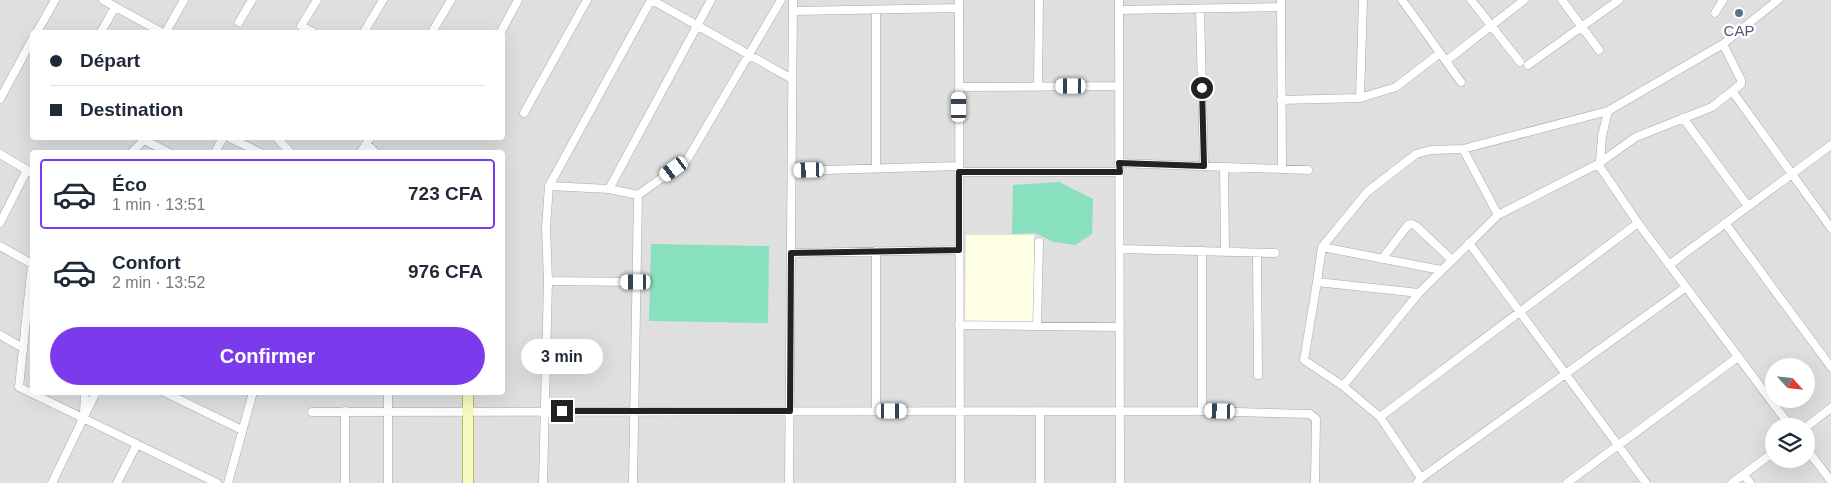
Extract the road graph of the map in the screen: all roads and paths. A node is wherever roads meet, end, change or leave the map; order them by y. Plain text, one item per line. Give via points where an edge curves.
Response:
1 (55, 0) edge
2 (103, 0) edge
3 (184, 0) edge
4 (252, 0) edge
5 (317, 0) edge
6 (383, 0) edge
7 (450, 0) edge
8 (518, 0) edge
9 (587, 0) edge
10 (651, 0) edge
11 (711, 0) edge
12 (781, 0) edge
13 (793, 0) edge
14 (1039, 0) edge
15 (1119, 0) edge
16 (1363, 0) edge
17 (1402, 0) edge
18 (1472, 0) edge
19 (1524, 0) edge
20 (1562, 0) edge
21 (1619, 0) edge
22 (1723, 0) edge
23 (1778, 0) edge
24 (959, 4) edge
25 (1281, 4) edge
26 (115, 7) junction
27 (876, 10) junction
28 (1119, 10) junction
29 (1200, 10) junction
30 (793, 11) junction
31 (1715, 14) dead end
32 (239, 22) dead end
33 (697, 25) junction
34 (1491, 26) junction
35 (1582, 28) junction
36 (38, 30) edge
37 (102, 30) edge
38 (156, 30) edge
39 (167, 30) edge
40 (308, 30) edge
41 (365, 30) edge
42 (433, 30) edge
43 (502, 30) edge
44 (30, 44) edge
45 (1723, 44) junction
46 (1599, 50) dead end
47 (1440, 53) junction
48 (749, 55) junction
49 (1446, 61) junction
50 (792, 79) junction
51 (1461, 82) dead end
52 (1038, 86) junction
53 (1120, 86) junction
54 (959, 87) junction
55 (1732, 91) junction
56 (1360, 98) junction
57 (0, 99) edge
58 (1281, 100) junction
59 (1608, 111) junction
60 (524, 113) dead end
61 (1683, 118) junction
62 (144, 140) edge
63 (147, 140) edge
64 (234, 140) edge
65 (279, 140) edge
66 (1831, 145) edge
67 (1463, 149) junction
68 (134, 150) edge
69 (164, 150) edge
70 (255, 150) edge
71 (288, 150) edge
72 (0, 154) edge
73 (1119, 163) junction
74 (1599, 163) junction
75 (1204, 166) junction
76 (1224, 167) junction
77 (876, 168) junction
78 (959, 169) junction
79 (1282, 169) junction
80 (1308, 170) dead end
81 (30, 171) edge
82 (792, 171) junction
83 (1120, 172) junction
84 (1791, 175) junction
85 (549, 186) junction
86 (609, 189) junction
87 (638, 195) junction
88 (1748, 206) junction
89 (1498, 214) junction
90 (0, 223) edge
91 (1638, 223) junction
92 (1725, 223) junction
93 (1831, 228) edge
94 (1038, 242) dead end
95 (1470, 243) junction
96 (0, 246) edge
97 (1322, 248) junction
98 (1120, 249) junction
99 (959, 250) junction
100 (876, 251) junction
101 (1202, 251) junction
102 (1225, 252) junction
103 (791, 253) junction
104 (1257, 253) junction
105 (1276, 253) dead end
106 (1382, 259) junction
107 (1452, 260) junction
108 (30, 263) edge
109 (1669, 265) junction
110 (1441, 270) junction
111 (548, 281) junction
112 (636, 282) junction
113 (1317, 282) junction
114 (1686, 287) junction
115 (1419, 294) junction
116 (30, 304) edge
117 (1520, 312) junction
118 (959, 324) junction
119 (1037, 326) junction
120 (1120, 327) junction
121 (0, 335) edge
122 (23, 348) junction
123 (1738, 357) junction
124 (1831, 367) edge
125 (1565, 374) junction
126 (1258, 376) dead end
127 (1343, 386) junction
128 (30, 392) edge
129 (37, 395) edge
130 (85, 395) edge
131 (95, 395) edge
132 (170, 395) edge
133 (252, 395) edge
134 (388, 395) edge
135 (468, 395) edge
136 (1831, 408) edge
137 (468, 411) junction
138 (544, 411) junction
139 (634, 411) junction
140 (790, 411) junction
141 (876, 411) junction
142 (959, 411) junction
143 (1040, 411) junction
144 (1120, 411) junction
145 (1202, 411) junction
146 (312, 412) dead end
147 (345, 412) junction
148 (388, 412) junction
149 (1380, 417) junction
150 (84, 418) junction
151 (1784, 418) edge
152 (1815, 420) edge
153 (242, 430) junction
154 (137, 444) junction
155 (1618, 446) junction
156 (1765, 459) edge
157 (1815, 460) edge
158 (1744, 475) junction
159 (1419, 480) edge
160 (1831, 481) edge
161 (52, 483) edge
162 (117, 483) edge
163 (217, 483) edge
164 (228, 483) edge
165 (345, 483) edge
166 (388, 483) edge
167 (468, 483) edge
168 (543, 483) edge
169 (634, 483) edge
170 (789, 483) edge
171 (960, 483) edge
172 (1040, 483) edge
173 (1120, 483) edge
174 (1315, 483) edge
175 (1567, 483) edge
176 (1646, 483) edge
177 (1732, 483) edge
178 (1750, 483) edge

1 - 36 street
2 - 26 street
3 - 39 street
4 - 32 street
5 - 40 street via 301,26
6 - 41 street
7 - 42 street
8 - 43 street
9 - 60 street
10 - 33 street
10 - 85 street
11 - 33 street
12 - 48 street
13 - 30 street
14 - 52 street
15 - 28 street
16 - 56 street
17 - 47 street
18 - 34 street
19 - 34 street
20 - 35 street
21 - 35 street
22 - 31 street
23 - 45 street
24 - 27 street
24 - 54 street
25 - 29 street
25 - 58 street
26 - 37 street
26 - 38 street
27 - 30 street
27 - 77 street
28 - 29 street
28 - 53 street
29 - 75 street
30 - 50 street
33 - 48 street
33 - 86 street
34 - 35 street via 1524,64
34 - 49 street
35 - 46 street
44 - 57 street
45 - 55 street via 1741,80
45 - 59 street
47 - 49 street
47 - 56 street via 1396,87
48 - 50 street
48 - 87 street via 687,160
49 - 51 street
50 - 82 street
52 - 53 street
52 - 54 street
53 - 73 street
54 - 78 street
55 - 61 street via 1712,107
55 - 84 street
56 - 58 street
58 - 79 street
59 - 67 street
59 - 74 street
61 - 74 street via 1636,137
61 - 88 street
62 - 68 street
63 - 69 street
64 - 70 street
65 - 71 street
66 - 84 street
67 - 89 street
67 - 97 street via 1416,154 1367,192
72 - 81 street
73 - 75 street
73 - 83 street
74 - 89 street
74 - 91 street
75 - 76 street
76 - 79 street
76 - 102 street
77 - 78 street
77 - 82 street
78 - 83 street
78 - 99 street
79 - 80 street
81 - 90 street
82 - 103 street
83 - 98 street
84 - 88 street
84 - 93 street
85 - 86 street
85 - 111 street via 546,227
86 - 87 street
87 - 112 street
88 - 92 street
89 - 95 street
91 - 109 street
91 - 117 street
92 - 109 street
92 - 124 street
94 - 119 street
95 - 107 street
95 - 117 street
96 - 108 street
97 - 106 street
97 - 113 street
98 - 101 street
98 - 120 street
99 - 100 street
99 - 118 street
100 - 103 street
100 - 141 street
101 - 102 street
101 - 145 street
102 - 104 street
103 - 140 street
104 - 105 street
104 - 126 street
106 - 107 street via 1412,224
106 - 110 street
107 - 110 street
109 - 114 street
110 - 115 street
111 - 112 street
111 - 138 street
112 - 139 street
113 - 115 street
113 - 127 street via 1304,360
114 - 123 street
114 - 125 street
115 - 127 street
116 - 122 street
117 - 125 street
117 - 149 street
118 - 119 street
118 - 142 street
119 - 120 street
120 - 144 street
121 - 122 street
122 - 128 street via 20,387
123 - 151 street
123 - 155 street
125 - 155 street
125 - 159 street
127 - 149 street
129 - 150 street
130 - 150 street
131 - 150 street
132 - 153 street
133 - 153 street
134 - 148 street
135 - 137 street
136 - 152 street
137 - 138 street
137 - 148 street
137 - 167 street
138 - 139 street
138 - 168 street
139 - 140 street
139 - 169 street
140 - 141 street
140 - 170 street
141 - 142 street
142 - 143 street
142 - 171 street
143 - 144 street
143 - 172 street
144 - 145 street
144 - 173 street
145 - 174 street via 1310,414 1316,419
146 - 147 street
147 - 148 street
147 - 165 street
148 - 166 street
149 - 159 street
150 - 154 street
150 - 161 street
153 - 164 street
154 - 162 street
154 - 163 street
155 - 175 street
155 - 176 street
156 - 158 street
157 - 160 street
158 - 177 street
158 - 178 street

